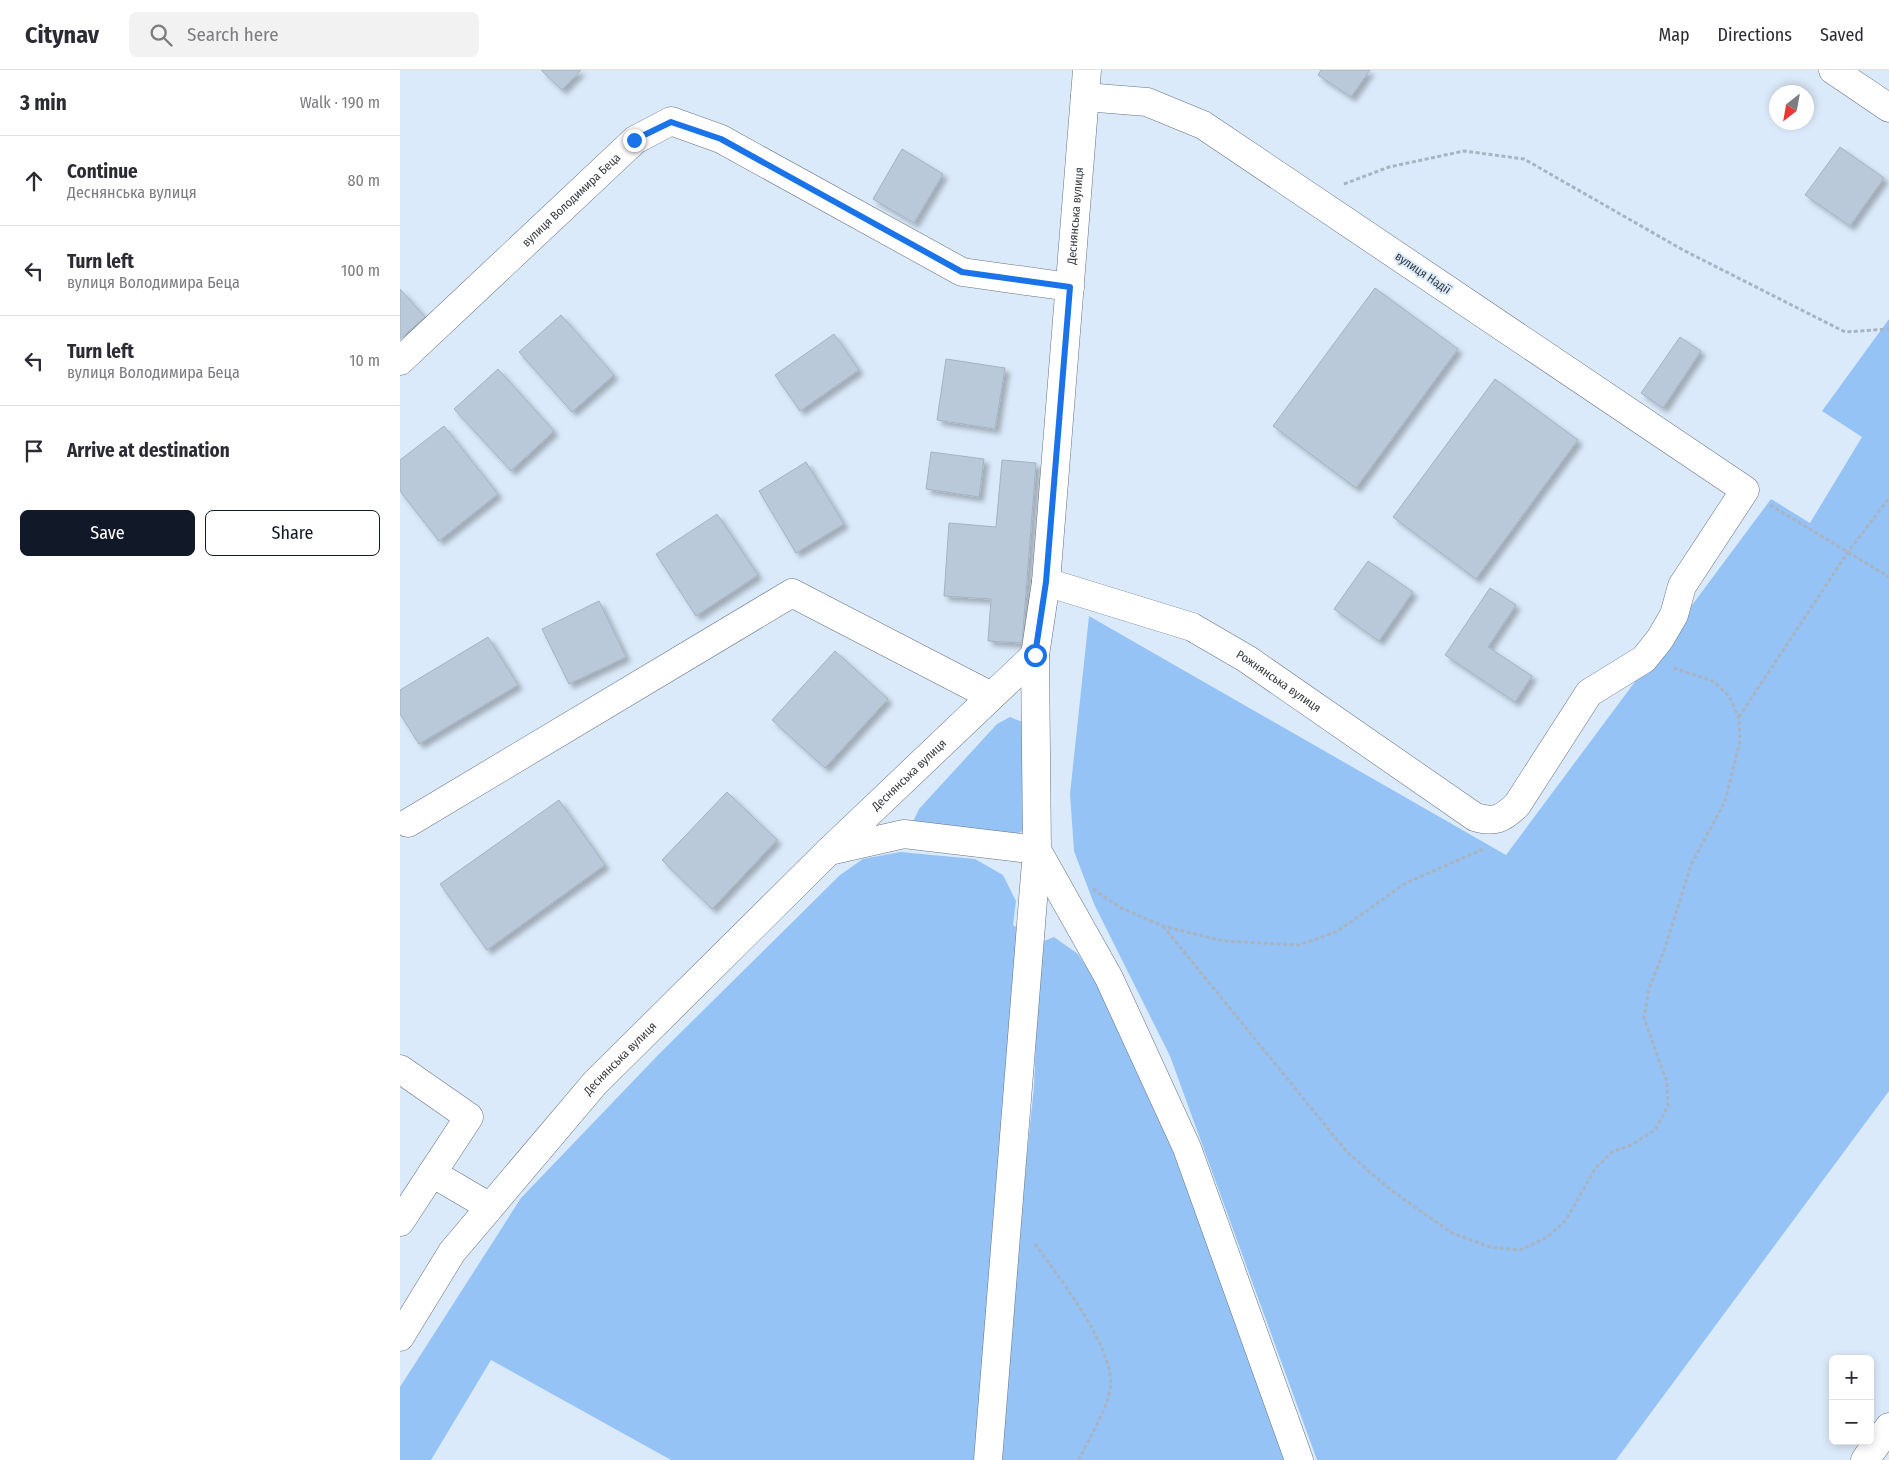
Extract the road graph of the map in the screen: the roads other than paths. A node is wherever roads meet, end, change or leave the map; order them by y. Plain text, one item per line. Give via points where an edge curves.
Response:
1 (1087, 70) edge
2 (1833, 70) edge
3 (1085, 97) junction
4 (1889, 108) edge
5 (1070, 287) junction
6 (400, 361) edge
7 (1046, 582) junction
8 (1035, 655) junction
9 (991, 696) junction
10 (408, 823) dead end
11 (1489, 834) joint
12 (1037, 850) junction
13 (828, 852) junction
14 (400, 1069) edge
15 (432, 1173) junction
16 (490, 1207) junction
17 (400, 1222) edge
18 (400, 1337) edge
19 (1889, 1427) edge
20 (988, 1460) edge
21 (1299, 1460) edge
22 (1865, 1460) edge

1 - 3 street, Деснянська вулиця
2 - 4 street
3 - 5 street, Деснянська вулиця
3 - 11 street, вулиця Надії via 1147,102 1203,125 1745,490 1682,586 1674,616 1660,639 1644,659 1589,693 1517,805
5 - 6 street, вулиця Володимира Беца via 962,272 721,139 671,122 634,140
5 - 7 street, Деснянська вулиця
7 - 8 street, Деснянська вулиця
7 - 11 street, Рожнянська вулиця via 1192,627 1247,659 1475,818
8 - 9 street, Деснянська вулиця
8 - 12 street
9 - 10 street via 792,593
9 - 13 street, Деснянська вулиця
12 - 13 street via 904,834
12 - 20 street
12 - 21 street via 1109,978 1187,1148
13 - 16 street, Деснянська вулиця via 595,1082
14 - 15 street via 469,1117
15 - 16 street
15 - 17 street
16 - 18 street, Деснянська вулиця via 452,1252
19 - 22 street

